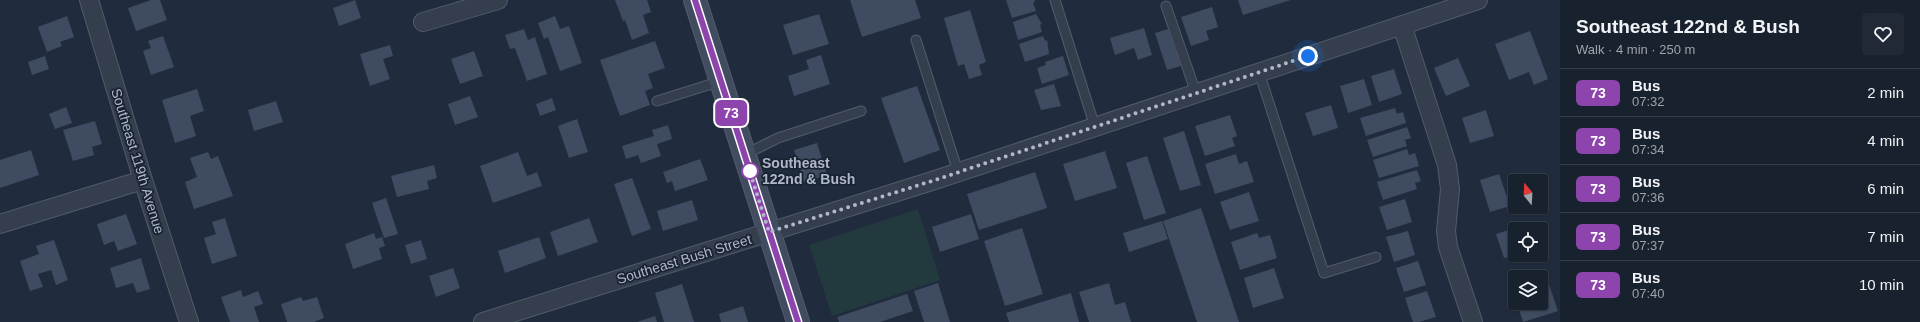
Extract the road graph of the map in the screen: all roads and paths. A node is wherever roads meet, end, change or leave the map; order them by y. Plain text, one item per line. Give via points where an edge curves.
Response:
1 (90, 0) edge
2 (498, 0) edge
3 (695, 0) edge
4 (1055, 0) edge
5 (1478, 0) edge
6 (1166, 6) dead end
7 (423, 22) dead end
8 (1402, 25) junction
9 (916, 40) dead end
10 (1260, 72) junction
11 (721, 82) junction
12 (1196, 93) junction
13 (657, 101) dead end
14 (861, 111) dead end
15 (1095, 127) junction
16 (744, 155) junction
17 (958, 172) junction
18 (143, 180) junction
19 (0, 224) edge
20 (769, 232) junction
21 (1376, 257) dead end
22 (189, 322) edge
23 (483, 322) edge
24 (798, 322) edge
25 (1473, 322) edge

1 - 18 street, Southeast 119th Avenue
2 - 7 street
3 - 11 main road
4 - 15 lane
5 - 8 street, Southeast Bush Street
6 - 12 lane
8 - 10 street, Southeast Bush Street
8 - 25 street via 1447,165 1450,189 1446,231 1448,247
9 - 17 lane
10 - 12 street, Southeast Bush Street
10 - 21 lane via 1324,273
11 - 13 lane
11 - 16 main road
12 - 15 street, Southeast Bush Street
14 - 16 lane via 778,138
15 - 17 street, Southeast Bush Street
16 - 20 main road
17 - 20 street, Southeast Bush Street
18 - 19 street
18 - 22 street, Southeast 119th Avenue
20 - 23 street, Southeast Bush Street
20 - 24 main road

